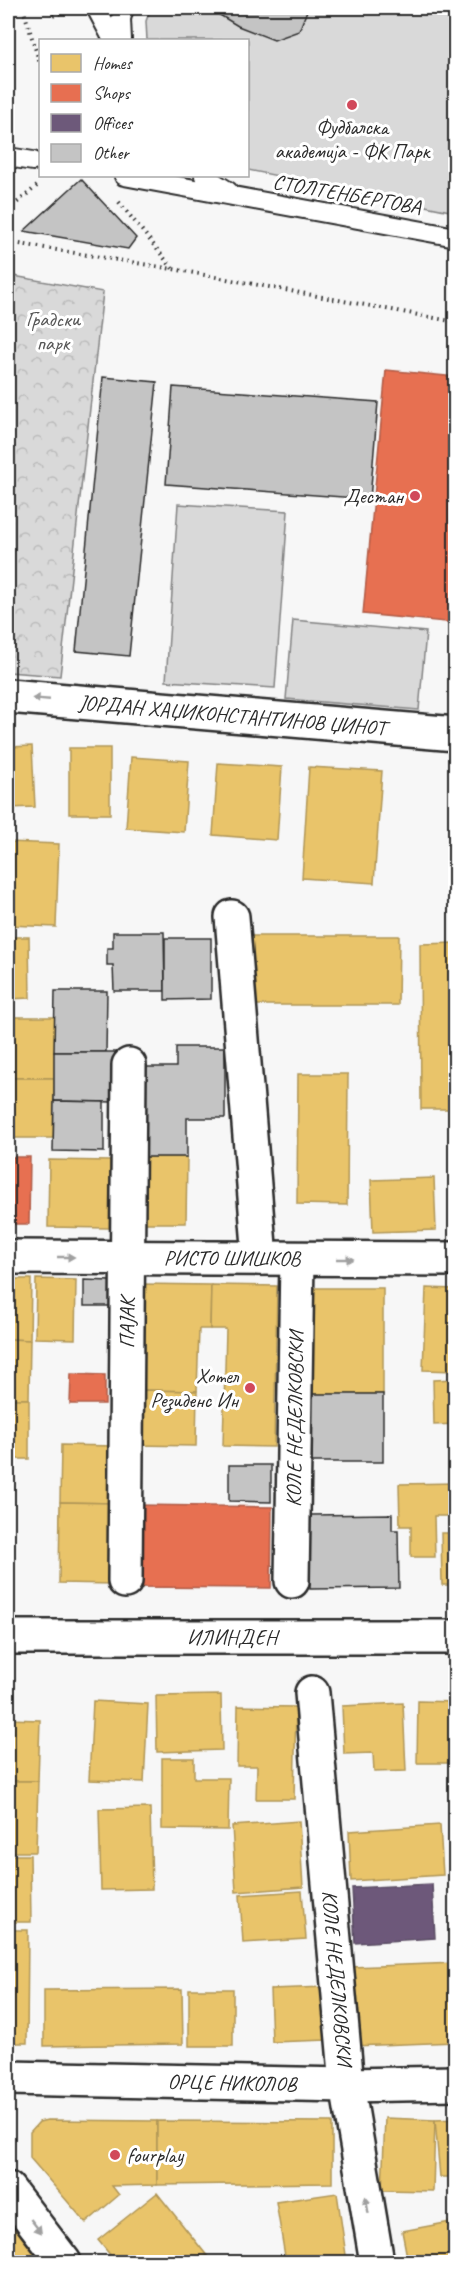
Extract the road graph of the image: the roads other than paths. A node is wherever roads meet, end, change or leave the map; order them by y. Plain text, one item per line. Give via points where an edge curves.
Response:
1 (96, 8) edge
2 (124, 8) edge
3 (112, 39) edge
4 (123, 39) edge
5 (8, 157) edge
6 (33, 161) dead end
7 (130, 177) edge
8 (206, 177) edge
9 (234, 196) junction
10 (456, 237) edge
11 (8, 696) edge
12 (456, 734) edge
13 (232, 917) dead end
14 (129, 1065) dead end
15 (8, 1257) edge
16 (129, 1257) junction
17 (260, 1258) junction
18 (297, 1259) junction
19 (456, 1259) edge
20 (125, 1581) dead end
21 (292, 1581) dead end
22 (8, 1637) edge
23 (456, 1637) edge
24 (312, 1693) dead end
25 (8, 2078) edge
26 (456, 2083) edge
27 (347, 2085) junction
28 (8, 2189) edge
29 (64, 2262) edge
30 (377, 2262) edge

1 - 3 lane
2 - 4 lane
5 - 6 lane
7 - 9 lane, СТОЛТЕНБЕРГОВА
8 - 9 lane
9 - 10 lane, СТОЛТЕНБЕРГОВА
12 -> 11 street, ЈОРДАН ХАЏИКОНСТАНТИНОВ ЏИНОТ
13 - 17 street
14 - 16 street, ПАЈАК
15 -> 16 street, РИСТО ШИШКОВ
16 - 17 street, РИСТО ШИШКОВ
16 - 20 street, ПАЈАК
17 - 18 street, РИСТО ШИШКОВ
18 -> 19 street, РИСТО ШИШКОВ
18 - 21 street, КОЛЕ НЕДЕЛКОВСКИ
22 - 23 street, ИЛИНДЕН
24 - 27 street, КОЛЕ НЕДЕЛКОВСКИ
25 - 27 street, ОРЦЕ НИКОЛОВ
26 - 27 street, ОРЦЕ НИКОЛОВ
30 -> 27 street, КОЛЕ НЕДЕЛКОВСКИ
28 -> 29 street

